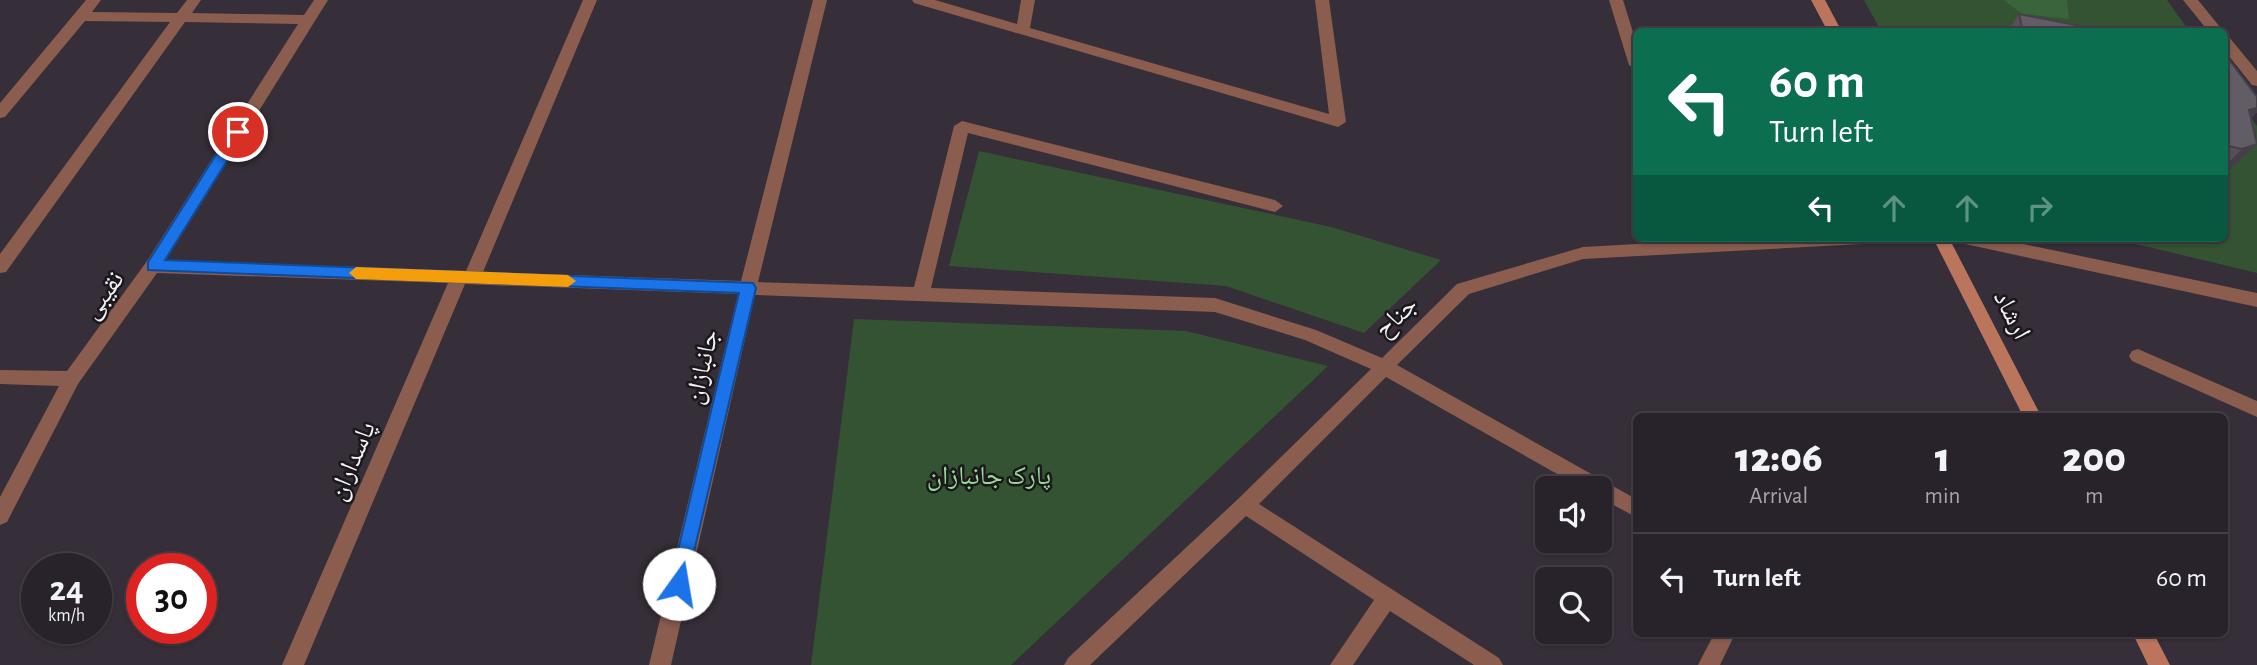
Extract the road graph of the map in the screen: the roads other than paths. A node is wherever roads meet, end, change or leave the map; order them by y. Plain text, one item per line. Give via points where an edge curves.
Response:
1 (94, 0) edge
2 (194, 0) edge
3 (321, 0) edge
4 (590, 0) edge
5 (820, 0) edge
6 (919, 0) edge
7 (1028, 0) edge
8 (1322, 0) edge
9 (1616, 0) edge
10 (1818, 0) edge
11 (2190, 0) edge
12 (81, 16) junction
13 (180, 19) junction
14 (308, 20) junction
15 (1833, 28) edge
16 (2214, 28) edge
17 (1023, 29) junction
18 (2229, 45) edge
19 (1633, 55) edge
20 (2257, 57) edge
21 (2257, 81) edge
22 (0, 113) edge
23 (1275, 206) dead end
24 (1724, 242) edge
25 (1943, 242) edge
26 (1984, 242) edge
27 (1690, 243) edge
28 (153, 266) junction
29 (0, 267) edge
30 (465, 277) junction
31 (748, 288) junction
32 (921, 294) junction
33 (2257, 300) edge
34 (2138, 356) dead end
35 (1383, 366) junction
36 (0, 377) edge
37 (72, 379) junction
38 (2257, 409) edge
39 (2030, 413) edge
40 (1576, 476) edge
41 (1612, 496) edge
42 (1245, 505) junction
43 (1633, 507) edge
44 (0, 516) edge
45 (1388, 597) junction
46 (1723, 637) edge
47 (2145, 637) edge
48 (293, 665) edge
49 (660, 665) edge
50 (1075, 665) edge
51 (1341, 665) edge
52 (1492, 665) edge
53 (1709, 665) edge
54 (2159, 665) edge

1 - 12 street
2 - 13 street
3 - 14 street, نقیبی
4 - 30 street, پاسداران
5 - 31 street, جانبازان
6 - 17 street
7 - 17 street
8 - 17 street via 1338,122
9 - 19 street
10 - 15 street
11 - 16 street
12 - 13 street
12 - 22 street
13 - 14 street
13 - 29 street
14 - 28 street, نقیبی
18 - 20 street
18 - 21 street
23 - 32 street via 962,126
24 - 27 street, جناح
25 - 39 street, ارشاد
26 - 33 street
27 - 35 street, جناح via 1583,253 1463,289
28 - 30 street
28 - 37 street, نقیبی
30 - 31 street
30 - 48 street, پاسداران
31 - 32 street
31 - 49 street, جانبازان
32 - 35 street via 1215,305 1310,335
34 - 38 street
35 - 40 street
35 - 42 street, جناح
36 - 37 street
37 - 44 street, نقیبی
41 - 43 street
42 - 45 street
42 - 50 street, جناح
45 - 51 street
45 - 52 street
46 - 53 street
47 - 54 street

